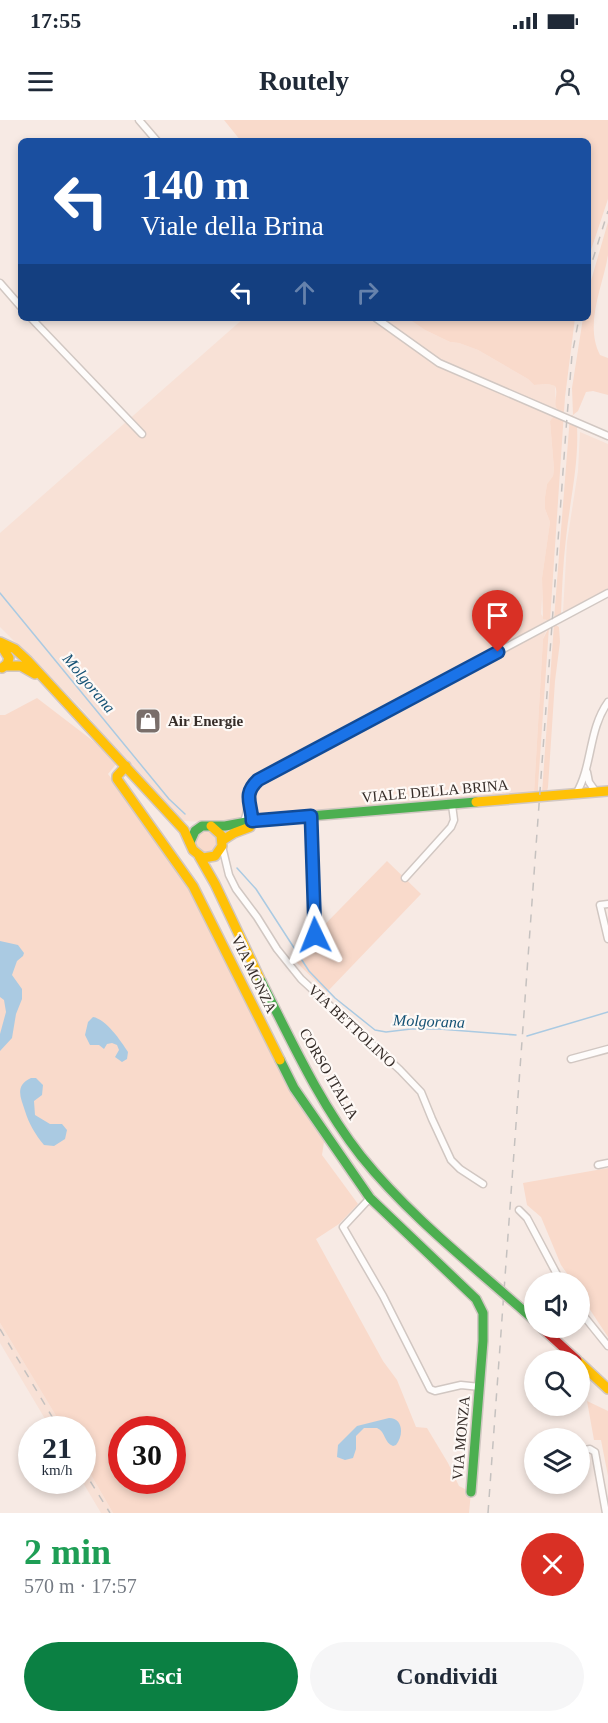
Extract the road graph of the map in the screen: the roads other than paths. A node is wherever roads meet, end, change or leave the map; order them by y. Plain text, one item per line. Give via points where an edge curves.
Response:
1 (138, 120) edge
2 (154, 138) edge
3 (0, 283) edge
4 (18, 304) edge
5 (34, 321) edge
6 (380, 321) edge
7 (142, 434) dead end
8 (608, 436) edge
9 (608, 593) edge
10 (0, 643) edge
11 (2, 668) edge
12 (45, 679) junction
13 (608, 702) edge
14 (126, 766) junction
15 (587, 771) junction
16 (604, 791) edge
17 (576, 794) junction
18 (452, 805) junction
19 (311, 816) junction
20 (171, 818) junction
21 (245, 824) junction
22 (206, 826) junction
23 (190, 842) junction
24 (223, 843) junction
25 (199, 856) junction
26 (213, 857) junction
27 (227, 861) junction
28 (405, 878) dead end
29 (215, 884) junction
30 (608, 904) edge
31 (315, 935) dead end
32 (608, 939) edge
33 (608, 1049) edge
34 (571, 1059) dead end
35 (608, 1163) edge
36 (598, 1165) dead end
37 (483, 1185) dead end
38 (370, 1198) junction
39 (519, 1210) dead end
40 (556, 1272) edge
41 (524, 1311) edge
42 (590, 1324) edge
43 (553, 1338) edge
44 (608, 1346) edge
45 (566, 1350) edge
46 (590, 1372) edge
47 (480, 1387) junction
48 (608, 1389) edge
49 (590, 1449) edge
50 (471, 1492) dead end
51 (606, 1513) edge

1 - 2 street
3 - 4 street
5 - 7 street
6 - 8 street via 439,363
9 - 21 street via 258,780 253,785
10 - 11 street via 9,661
10 - 12 street via 21,654
11 - 12 street via 24,667
12 - 14 street
13 - 15 street via 597,721
14 - 20 street
14 - 38 street, VIA MONZA via 117,779 193,886 294,1088
15 - 16 street via 589,782
15 - 17 street
16 - 17 street, VIALE DELLA BRINA
17 - 18 street, VIALE DELLA BRINA
18 - 19 street, VIALE DELLA BRINA
18 - 28 street via 451,827
19 - 21 street, VIALE DELLA BRINA
19 - 31 street
20 - 22 street, VIALE DELLA BRINA
20 - 23 street
21 - 22 street, VIALE DELLA BRINA
21 - 24 street, VIALE DELLA BRINA
22 - 23 street via 195,831
22 - 24 street via 219,831
23 - 25 street
24 - 26 street
24 - 27 street, VIA BETTOLINO
25 - 26 street
25 - 29 street, CORSO ITALIA
26 - 27 street
26 - 29 street
27 - 37 street, VIA BETTOLINO via 236,889 277,949 293,969 422,1092 451,1160
29 - 41 street, CORSO ITALIA, bridge via 331,1114 386,1185
30 - 32 street via 600,905
33 - 34 street
35 - 36 street
38 - 47 street, VIA MONZA via 476,1299 483,1313
38 - 47 street, VIA MONZA via 344,1227 430,1389
39 - 40 street
42 - 44 street
43 - 45 street
46 - 48 street
47 - 50 street, VIA MONZA
49 - 51 street via 595,1452

